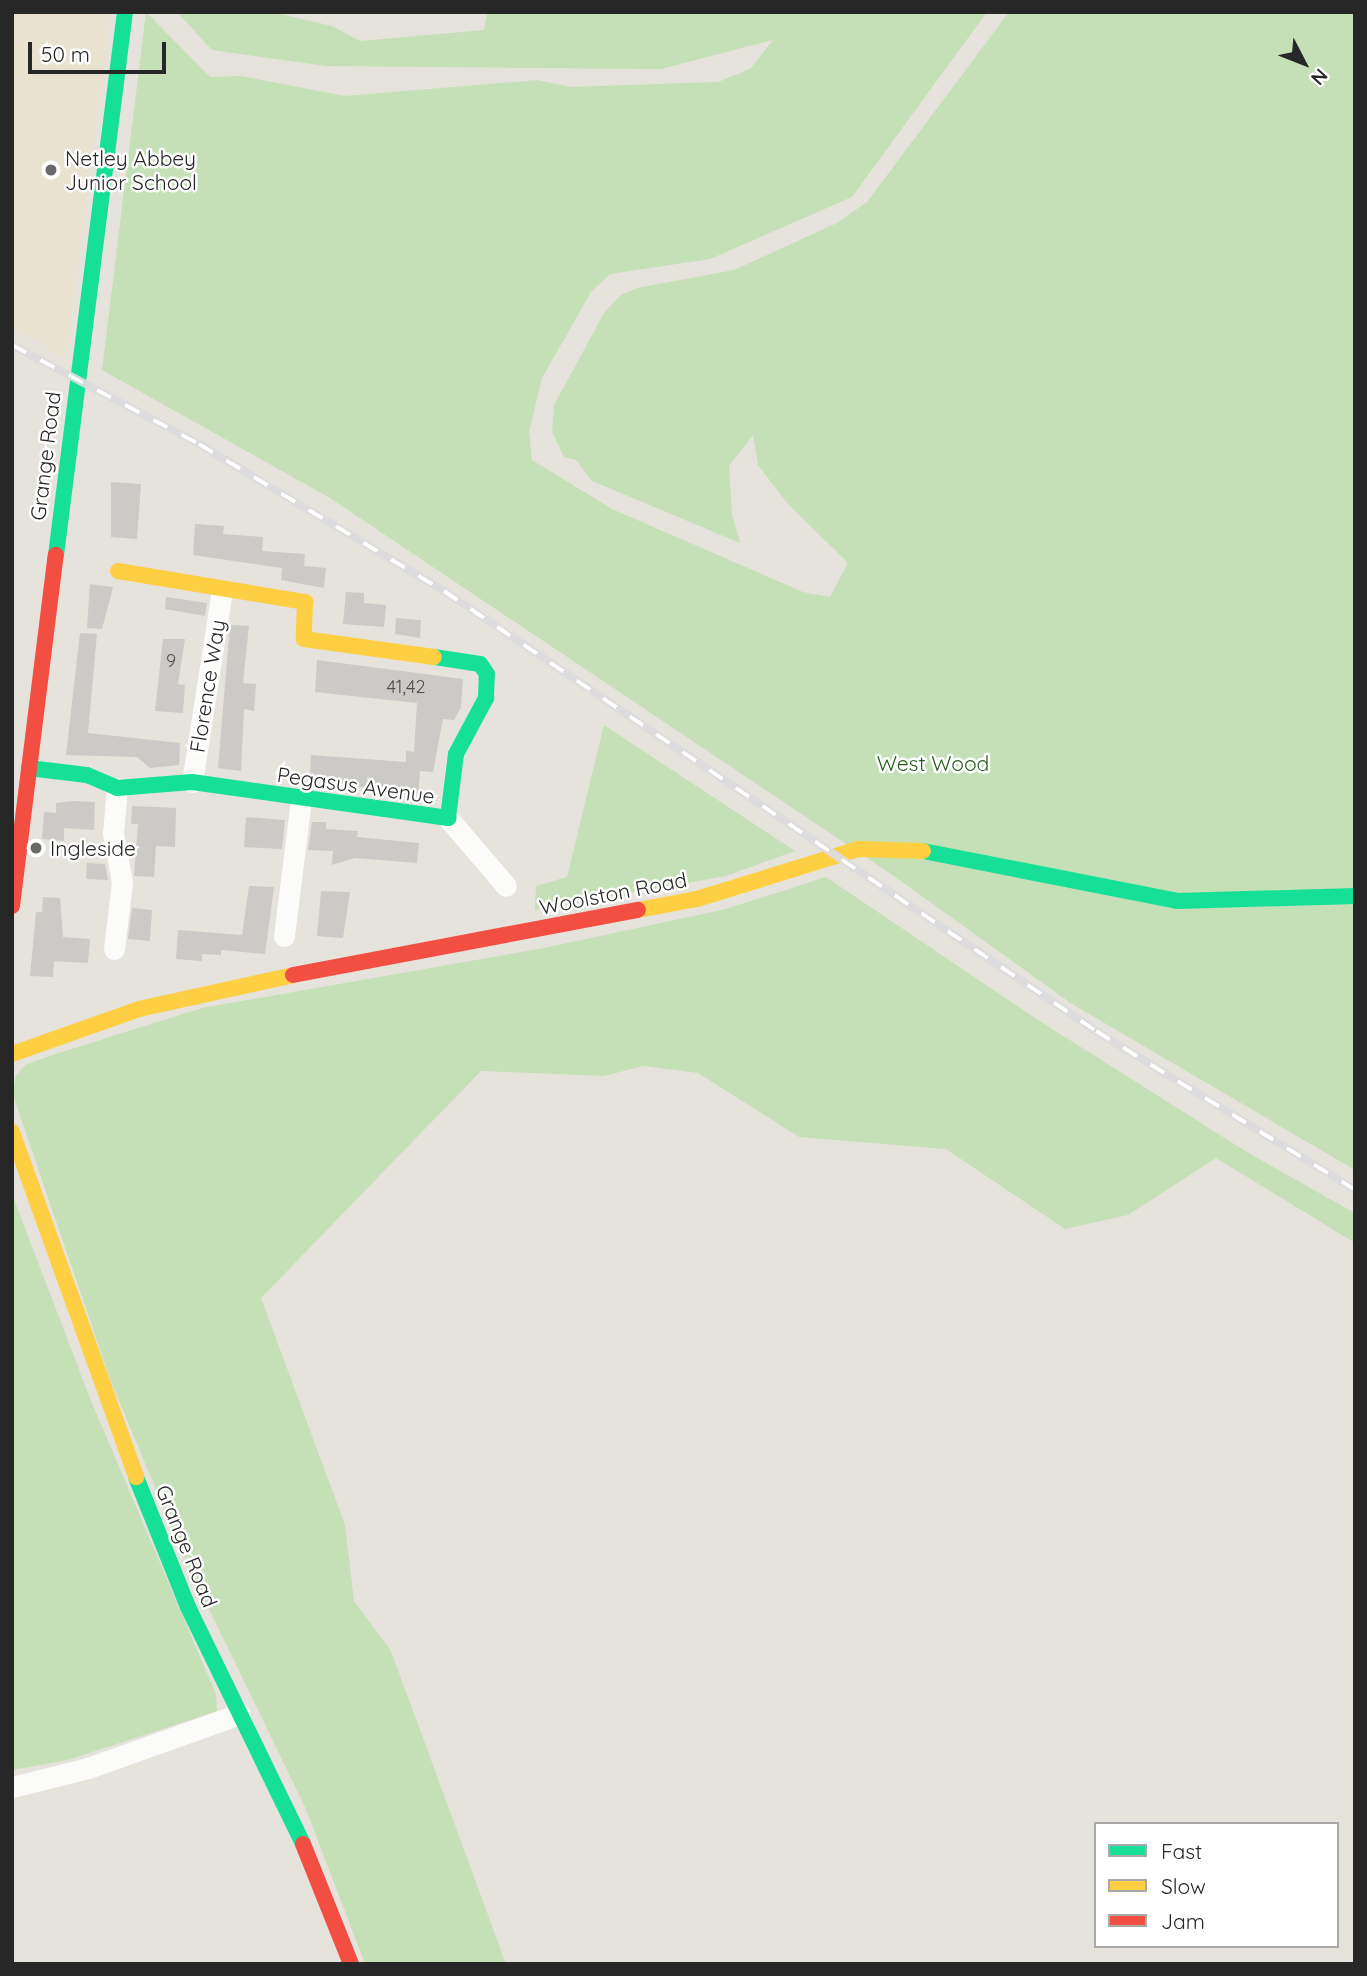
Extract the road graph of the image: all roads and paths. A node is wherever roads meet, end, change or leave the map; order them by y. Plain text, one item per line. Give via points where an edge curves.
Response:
1 (125, 12) edge
2 (118, 572) dead end
3 (222, 590) junction
4 (29, 768) junction
5 (192, 782) junction
6 (117, 788) junction
7 (301, 800) junction
8 (448, 818) junction
9 (506, 886) dead end
10 (1355, 896) edge
11 (12, 906) edge
12 (284, 936) dead end
13 (114, 949) dead end
14 (12, 1054) edge
15 (12, 1132) edge
16 (240, 1714) junction
17 (12, 1787) edge
18 (351, 1964) edge

1 - 4 street, Grange Road
2 - 3 street, Pegasus Avenue via 211,583
3 - 5 street, Florence Way
3 - 8 street, Pegasus Avenue via 305,603 304,639 480,664 487,674 486,698 456,754
4 - 6 street, Pegasus Avenue via 87,775
4 - 11 street, Grange Road
5 - 6 street, Pegasus Avenue
5 - 7 street, Pegasus Avenue
6 - 13 street via 113,833 122,882
7 - 8 street, Pegasus Avenue
7 - 12 street
8 - 9 street
10 - 14 street, Woolston Road via 1177,901 901,847 859,849 798,864 697,899 222,988 139,1009
15 - 16 street, Grange Road via 118,1432 188,1606
16 - 17 street via 88,1768
16 - 18 street, Grange Road via 329,1899

